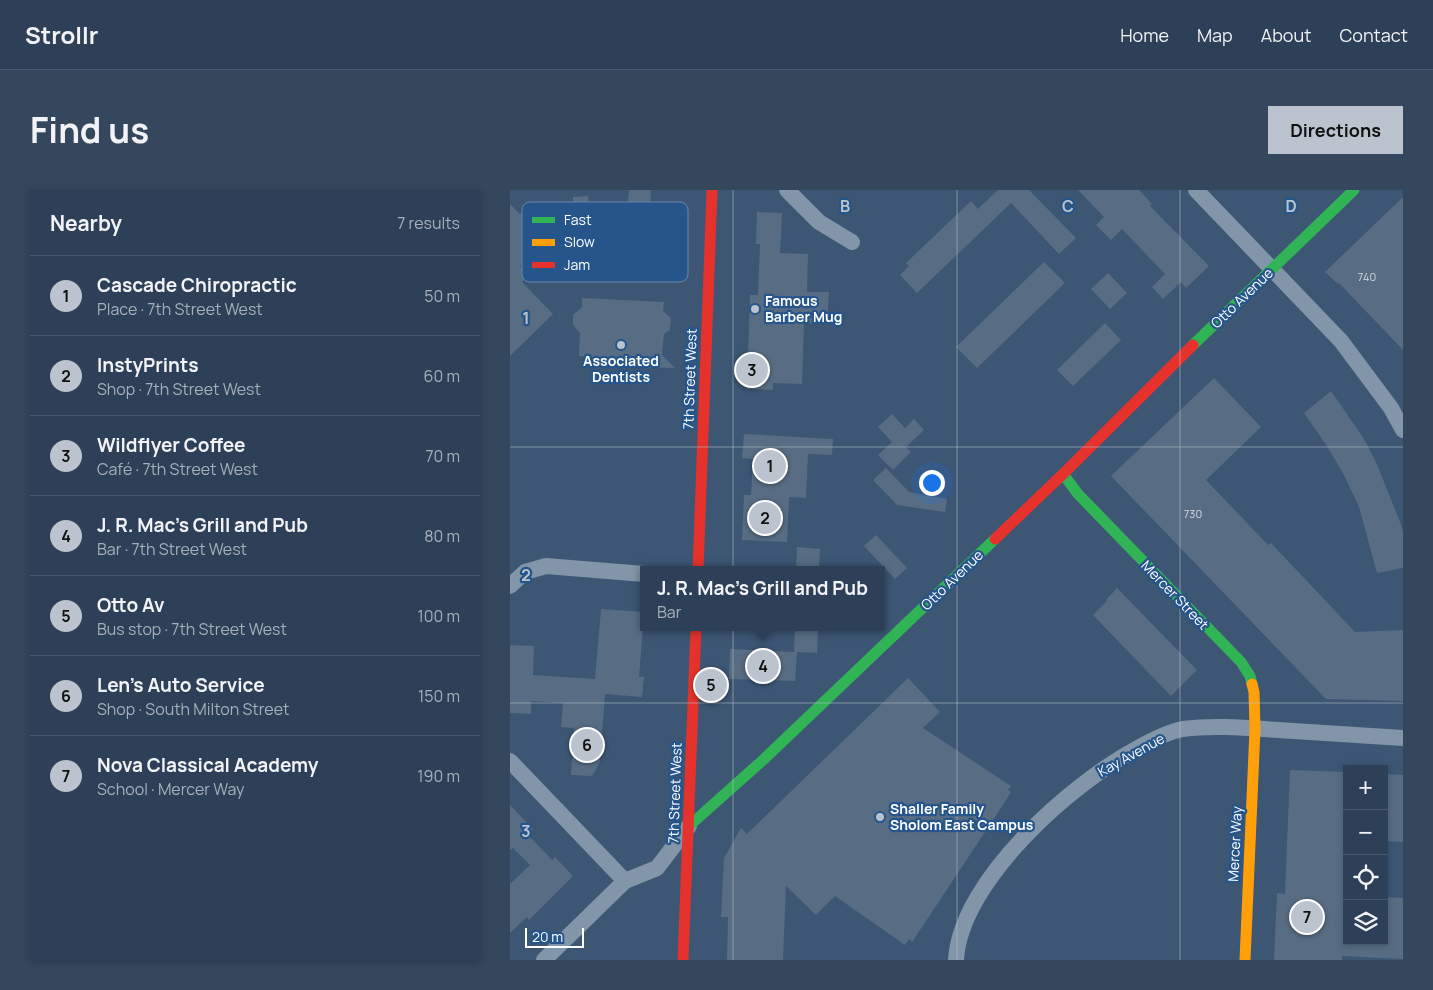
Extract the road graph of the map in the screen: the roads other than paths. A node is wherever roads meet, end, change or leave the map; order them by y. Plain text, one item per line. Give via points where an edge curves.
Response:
1 (712, 190) edge
2 (787, 190) edge
3 (1196, 190) edge
4 (1354, 190) edge
5 (852, 242) dead end
6 (1272, 269) junction
7 (1403, 430) edge
8 (1063, 474) junction
9 (698, 566) edge
10 (640, 574) edge
11 (510, 586) edge
12 (696, 631) edge
13 (1255, 729) junction
14 (1403, 738) edge
15 (510, 761) edge
16 (689, 826) junction
17 (625, 881) junction
18 (544, 960) edge
19 (684, 960) edge
20 (956, 960) edge
21 (1244, 960) edge

1 - 9 street, 7th Street West
2 - 5 street via 819,222
3 - 6 street
4 - 6 street, Otto Avenue
6 - 7 street via 1341,341 1391,408
6 - 8 street, Otto Avenue
8 - 13 street, Mercer Street via 1078,494 1240,662 1250,676 1254,692
8 - 16 street, Otto Avenue via 763,760
10 - 11 street via 546,566 525,572
12 - 16 street, 7th Street West
13 - 14 street, Kay Avenue
13 - 20 street, Kay Avenue via 1182,730 1158,736 1098,771 1051,810 991,877 970,912
13 - 21 street, Mercer Way
15 - 17 street
16 - 17 street, Otto Avenue via 657,868
16 - 19 street, 7th Street West
17 - 18 street, Otto Avenue

